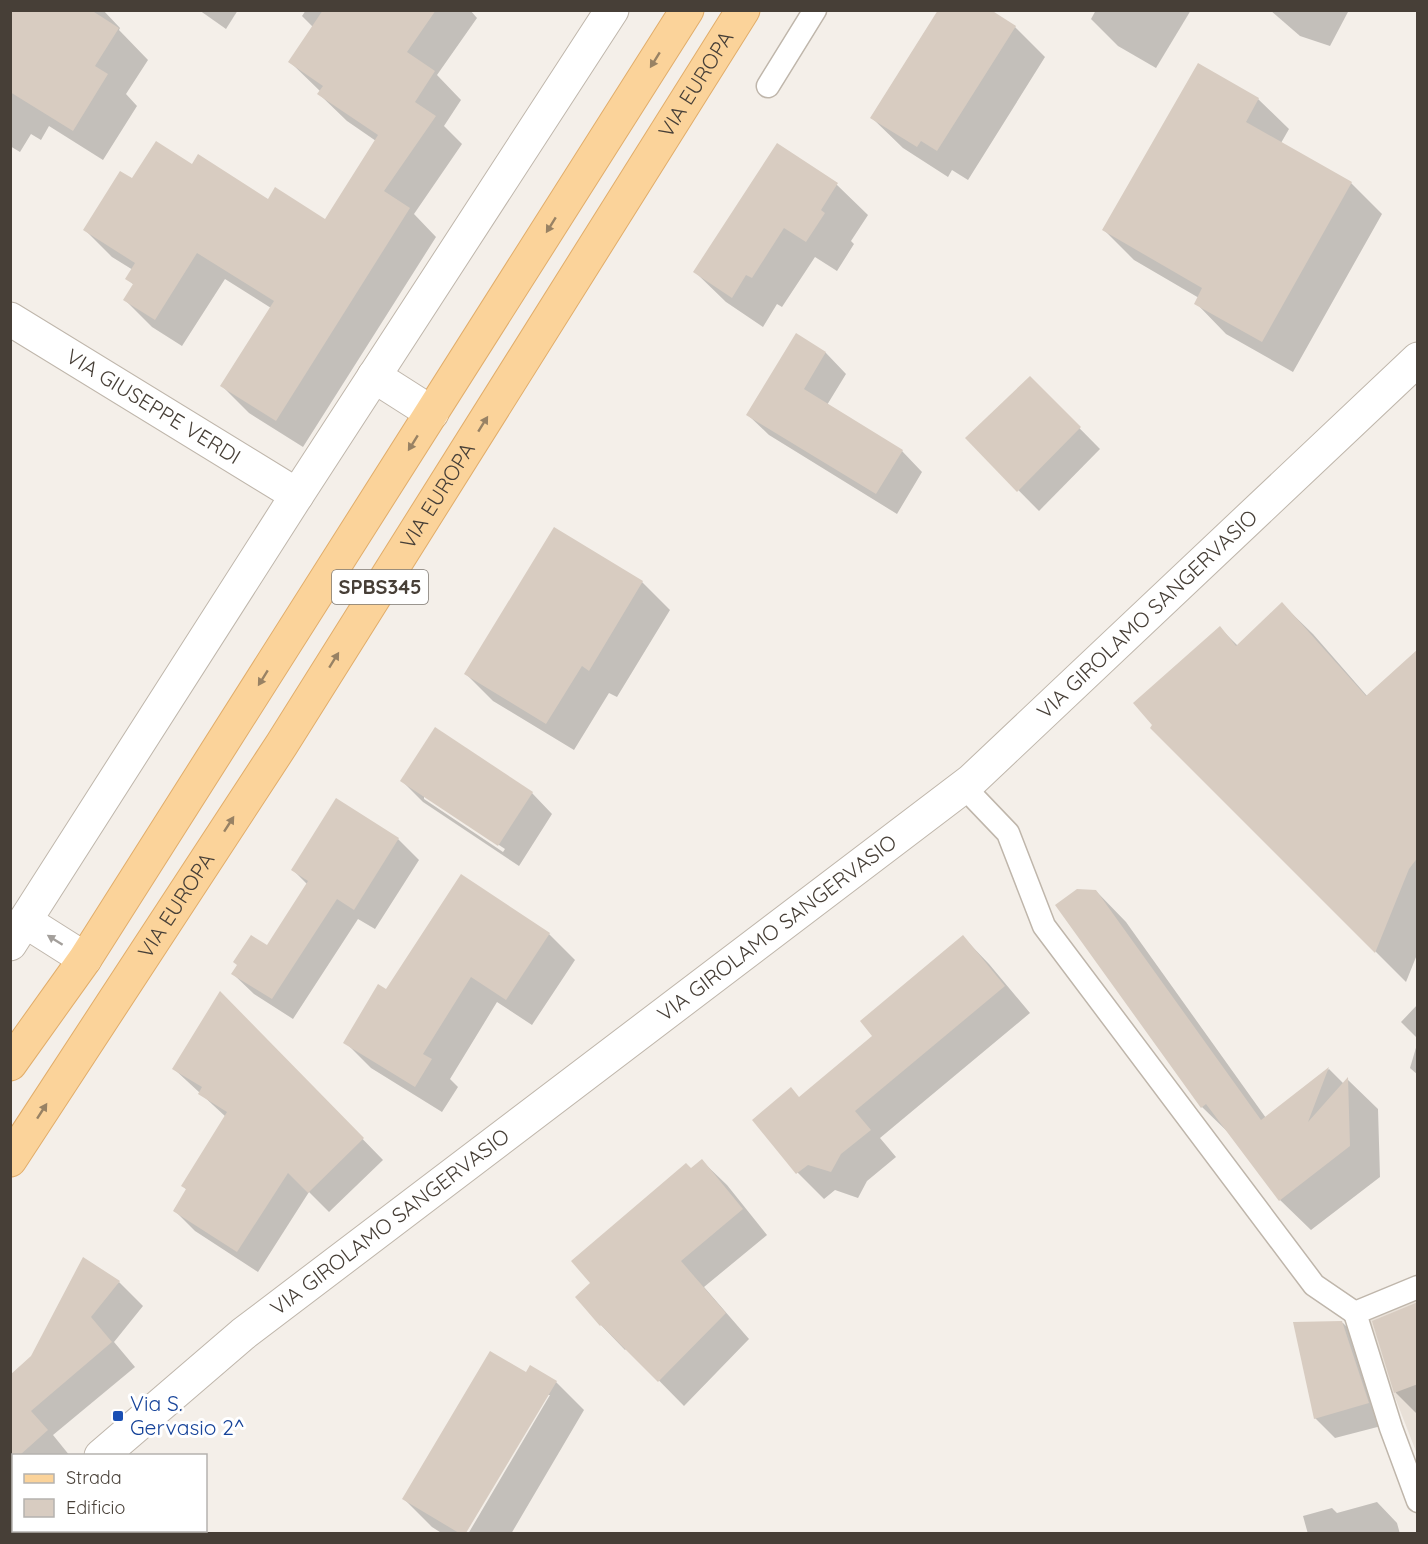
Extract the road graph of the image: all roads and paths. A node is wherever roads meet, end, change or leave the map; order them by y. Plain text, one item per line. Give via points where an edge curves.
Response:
1 (612, 10) edge
2 (687, 10) edge
3 (743, 10) edge
4 (816, 10) edge
5 (768, 86) dead end
6 (10, 319) edge
7 (1418, 359) edge
8 (374, 376) junction
9 (432, 413) junction
10 (297, 495) junction
11 (964, 787) junction
12 (18, 932) edge
13 (85, 959) junction
14 (10, 1064) edge
15 (10, 1160) edge
16 (1418, 1287) edge
17 (1355, 1313) junction
18 (102, 1454) edge
19 (1418, 1501) edge

1 - 8 street
2 -> 9 main road, SPBS345
15 -> 3 main road, VIA EUROPA / SPBS345 via 282,744
4 - 5 lane
6 - 10 street, VIA GIUSEPPE VERDI
7 - 11 street, VIA GIROLAMO SANGERVASIO
8 - 9 street
8 - 10 street
9 -> 13 main road, SPBS345
10 - 12 street
11 - 17 lane via 1008,833 1044,926 1314,1285
11 - 18 street, VIA GIROLAMO SANGERVASIO via 243,1334
13 -> 12 street
13 - 14 main road, SPBS345
16 - 17 lane
17 - 19 lane

